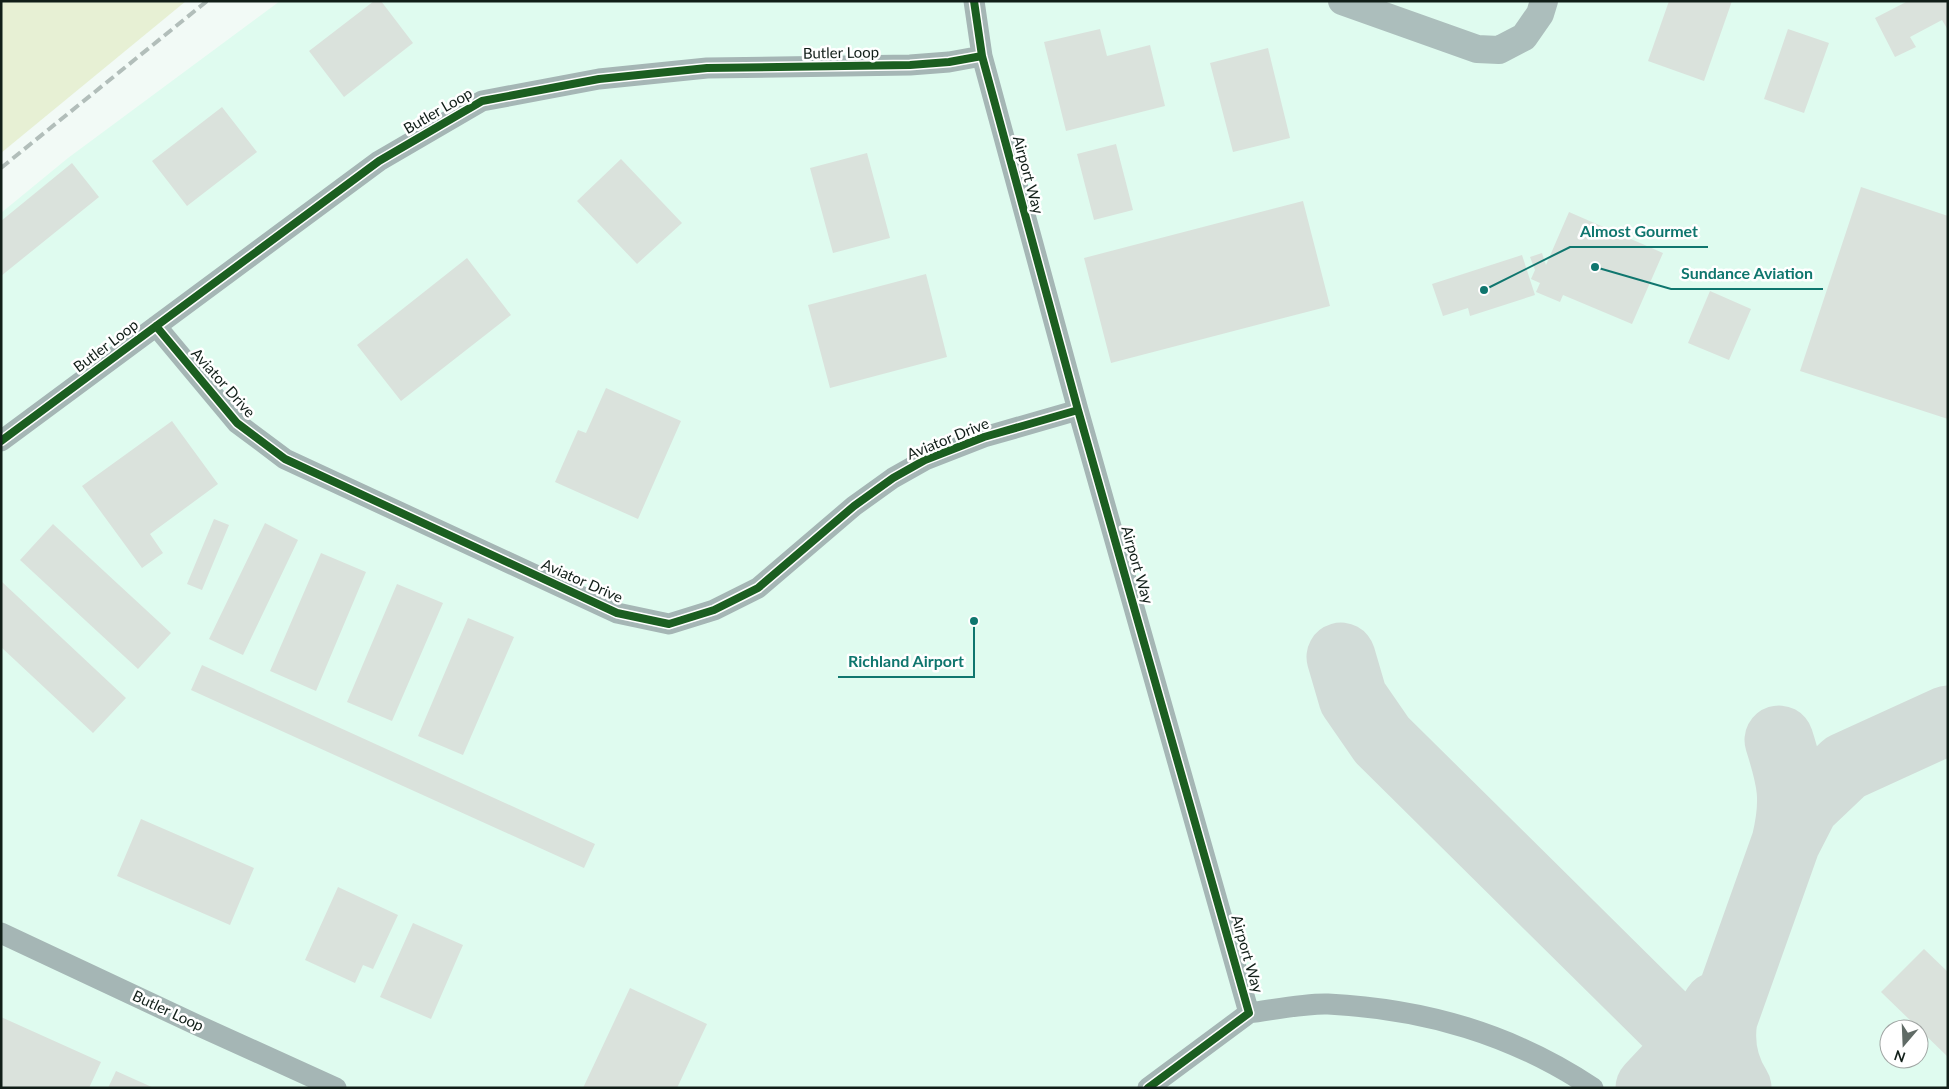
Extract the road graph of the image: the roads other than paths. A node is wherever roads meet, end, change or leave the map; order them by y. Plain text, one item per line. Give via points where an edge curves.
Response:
1 (965, 1) edge
2 (974, 1) edge
3 (1342, 1) edge
4 (1544, 1) edge
5 (978, 36) junction
6 (982, 56) junction
7 (156, 326) junction
8 (1078, 410) junction
9 (1, 440) edge
10 (1, 933) edge
11 (1249, 1012) junction
12 (336, 1088) edge
13 (1148, 1088) edge
14 (1593, 1088) edge

1 - 5 street, Airport Way
2 - 5 street, Airport Way
3 - 4 street via 1477,50 1499,50 1524,37 1540,14
5 - 6 street, Airport Way
6 - 7 street, Butler Loop via 910,65 688,70 600,79 482,101 378,162
6 - 8 street, Airport Way
7 - 8 street, Aviator Drive via 237,423 285,458 617,613 669,624 714,610 758,588 854,506 925,460 984,437
7 - 9 street, Butler Loop
8 - 11 street, Airport Way
10 - 12 street, Butler Loop
11 - 13 street, Airport Way
11 - 14 street, Airport Way via 1326,1004 1427,1017 1515,1044

